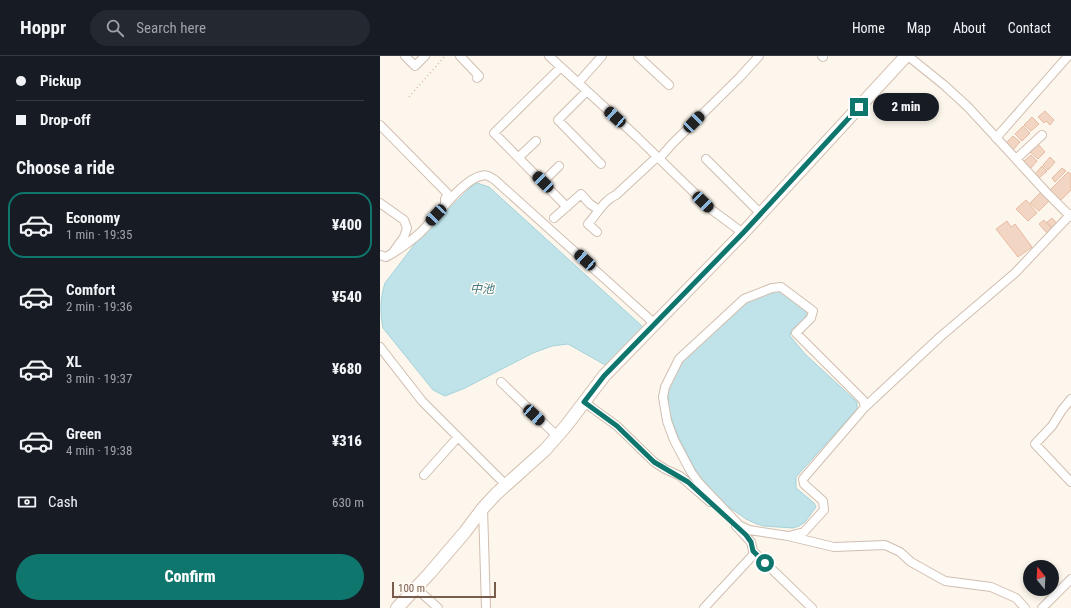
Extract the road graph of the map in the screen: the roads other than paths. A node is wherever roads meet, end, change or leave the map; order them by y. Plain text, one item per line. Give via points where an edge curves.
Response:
1 (405, 56) edge
2 (425, 56) edge
3 (460, 56) edge
4 (549, 56) edge
5 (602, 56) edge
6 (638, 56) edge
7 (759, 56) edge
8 (907, 56) edge
9 (1068, 56) edge
10 (561, 67) junction
11 (477, 78) dead end
12 (578, 82) junction
13 (669, 85) dead end
14 (587, 91) junction
15 (380, 125) edge
16 (1042, 135) dead end
17 (996, 138) junction
18 (536, 141) dead end
19 (519, 157) junction
20 (658, 158) junction
21 (706, 159) dead end
22 (1016, 159) junction
23 (601, 164) dead end
24 (559, 166) dead end
25 (543, 182) junction
26 (465, 184) junction
27 (448, 194) junction
28 (380, 203) edge
29 (445, 206) junction
30 (567, 206) junction
31 (599, 210) junction
32 (761, 214) junction
33 (1071, 215) edge
34 (554, 218) dead end
35 (597, 232) dead end
36 (743, 233) junction
37 (392, 254) junction
38 (380, 255) edge
39 (655, 324) junction
40 (380, 347) edge
41 (501, 382) dead end
42 (1071, 399) edge
43 (584, 402) junction
44 (865, 407) junction
45 (557, 436) junction
46 (458, 437) junction
47 (424, 475) dead end
48 (1071, 482) edge
49 (506, 485) junction
50 (483, 508) junction
51 (788, 536) junction
52 (755, 553) junction
53 (1071, 579) edge
54 (416, 588) junction
55 (396, 608) edge
56 (438, 608) edge
57 (486, 608) edge
58 (704, 608) edge
59 (812, 608) edge
60 (1025, 608) edge
61 (1042, 608) edge

1 - 2 street via 415,66
3 - 11 street via 479,76
4 - 10 street
5 - 12 street
6 - 13 street
7 - 20 street
8 - 17 street via 968,107
8 - 32 street
9 - 17 street
10 - 12 street
10 - 19 street via 494,133
12 - 14 street
14 - 20 street
14 - 23 street via 558,120
15 - 27 street
16 - 22 street
17 - 22 street
18 - 19 street
19 - 25 street
20 - 31 street
20 - 36 street via 712,210
21 - 32 street
22 - 33 street
24 - 25 street
25 - 30 street
26 - 27 street
26 - 29 street
26 - 39 street via 481,175 487,175 495,180
27 - 29 street
28 - 37 street via 404,220 407,228
29 - 37 street via 420,232
30 - 31 street via 581,194
30 - 34 street
31 - 35 street via 588,224
32 - 36 street
33 - 44 street via 1016,273 940,337
36 - 39 street
37 - 38 street via 386,257
39 - 43 street via 604,376
40 - 46 street via 422,401
41 - 45 street via 510,397 532,418
42 - 48 street via 1052,426 1035,444
43 - 45 street
43 - 52 street via 617,426 654,462 688,482 746,535
44 - 51 street via 803,479 804,484 823,501 824,510 804,532
44 - 51 street via 863,400 796,333 811,318 813,311 781,287 744,299 679,359 663,397 667,421 674,440 691,472 740,525 750,530
45 - 49 street
46 - 47 street via 432,462
46 - 49 street
49 - 50 street
50 - 54 street
50 - 57 street
51 - 60 street via 834,547 885,545 946,581 991,587 1016,598
52 - 58 street
52 - 59 street
53 - 61 street
54 - 55 street
54 - 56 street

